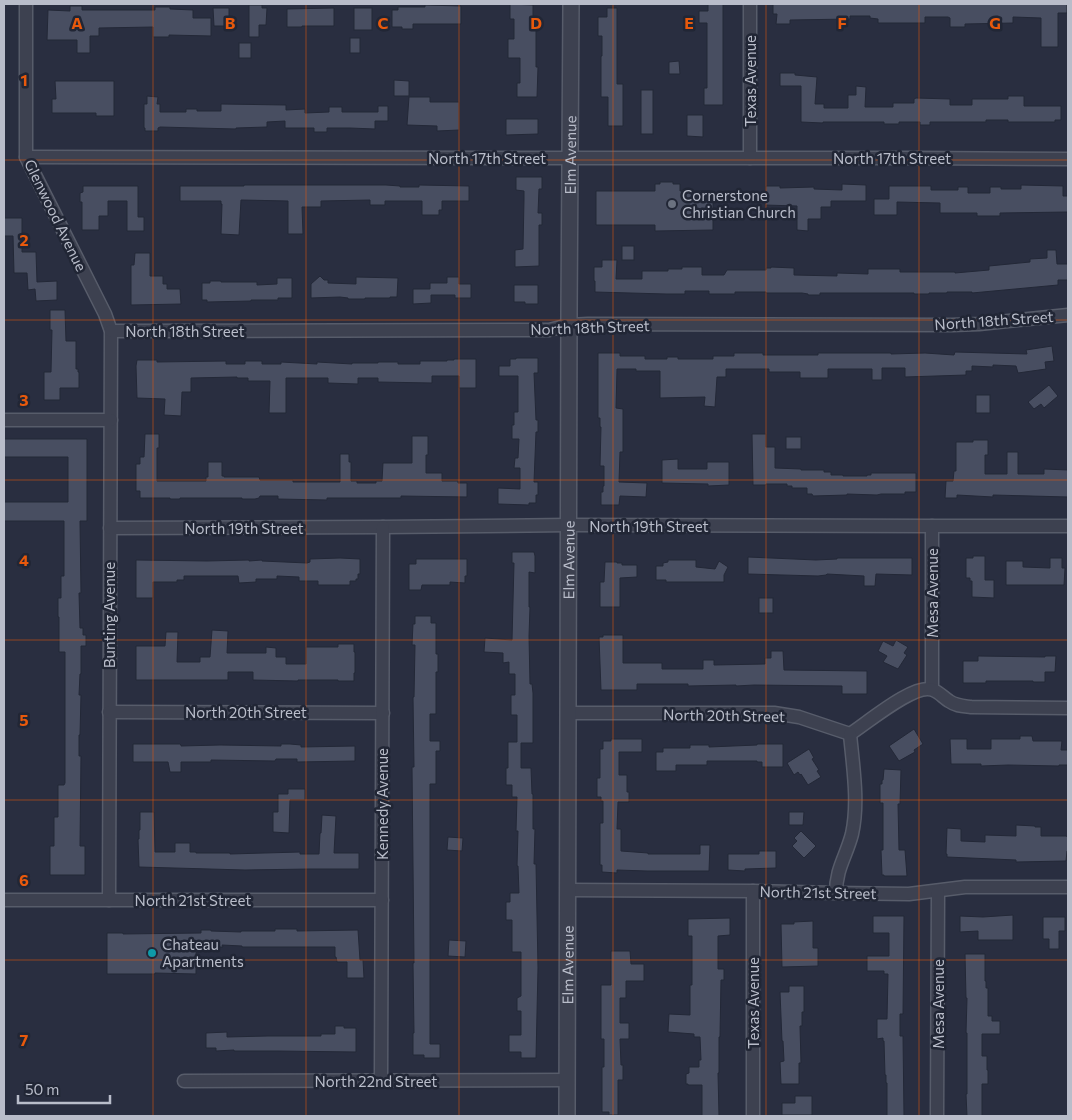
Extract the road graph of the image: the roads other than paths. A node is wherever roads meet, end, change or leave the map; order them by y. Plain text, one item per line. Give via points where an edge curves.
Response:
1 (26, 4) edge
2 (571, 4) edge
3 (750, 4) edge
4 (26, 157) junction
5 (569, 158) junction
6 (750, 158) junction
7 (1068, 159) edge
8 (1068, 315) edge
9 (569, 325) junction
10 (111, 331) junction
11 (4, 420) edge
12 (111, 420) junction
13 (569, 525) junction
14 (932, 526) junction
15 (1068, 526) edge
16 (383, 527) junction
17 (110, 528) junction
18 (932, 689) junction
19 (1068, 708) edge
20 (109, 712) junction
21 (383, 712) junction
22 (569, 714) junction
23 (850, 734) junction
24 (1068, 887) edge
25 (568, 890) junction
26 (753, 891) junction
27 (938, 891) junction
28 (836, 893) junction
29 (4, 900) edge
30 (109, 900) junction
31 (382, 900) junction
32 (567, 1080) junction
33 (184, 1081) dead end
34 (381, 1081) junction
35 (567, 1116) edge
36 (753, 1116) edge
37 (937, 1116) edge

1 - 4 street, Glenwood Avenue
2 - 5 street, Elm Avenue
3 - 6 street, Texas Avenue
4 - 5 street, North 17th Street
4 - 10 street, Glenwood Avenue
5 - 6 street, North 17th Street
5 - 9 street, Elm Avenue
6 - 7 street, North 17th Street
8 - 9 street, North 18th Street via 952,325
9 - 10 street, North 18th Street via 549,330
9 - 13 street, Elm Avenue
10 - 12 street, Bunting Avenue
11 - 12 street
12 - 17 street, Bunting Avenue
13 - 14 street, North 19th Street
13 - 16 street, North 19th Street
13 - 22 street, Elm Avenue
14 - 15 street, North 19th Street
14 - 18 street, Mesa Avenue
16 - 17 street, North 19th Street
16 - 21 street, Kennedy Avenue
17 - 20 street, Bunting Avenue
18 - 19 street via 958,706
18 - 23 street via 924,689 892,703
20 - 21 street, North 20th Street
20 - 30 street, Bunting Avenue
21 - 31 street, Kennedy Avenue
22 - 23 street, North 20th Street via 774,713
22 - 25 street, Elm Avenue
23 - 28 street via 854,816 852,834 837,875
24 - 27 street, North 21st Street via 965,887
25 - 26 street, North 21st Street
25 - 32 street, Elm Avenue
26 - 28 street, North 21st Street
26 - 36 street, Texas Avenue
27 - 28 street, North 21st Street
27 - 37 street, Mesa Avenue
29 - 30 street, North 21st Street
30 - 31 street, North 21st Street
31 - 34 street, Kennedy Avenue
32 - 34 street, North 22nd Street
32 - 35 street, Elm Avenue
33 - 34 street, North 22nd Street

